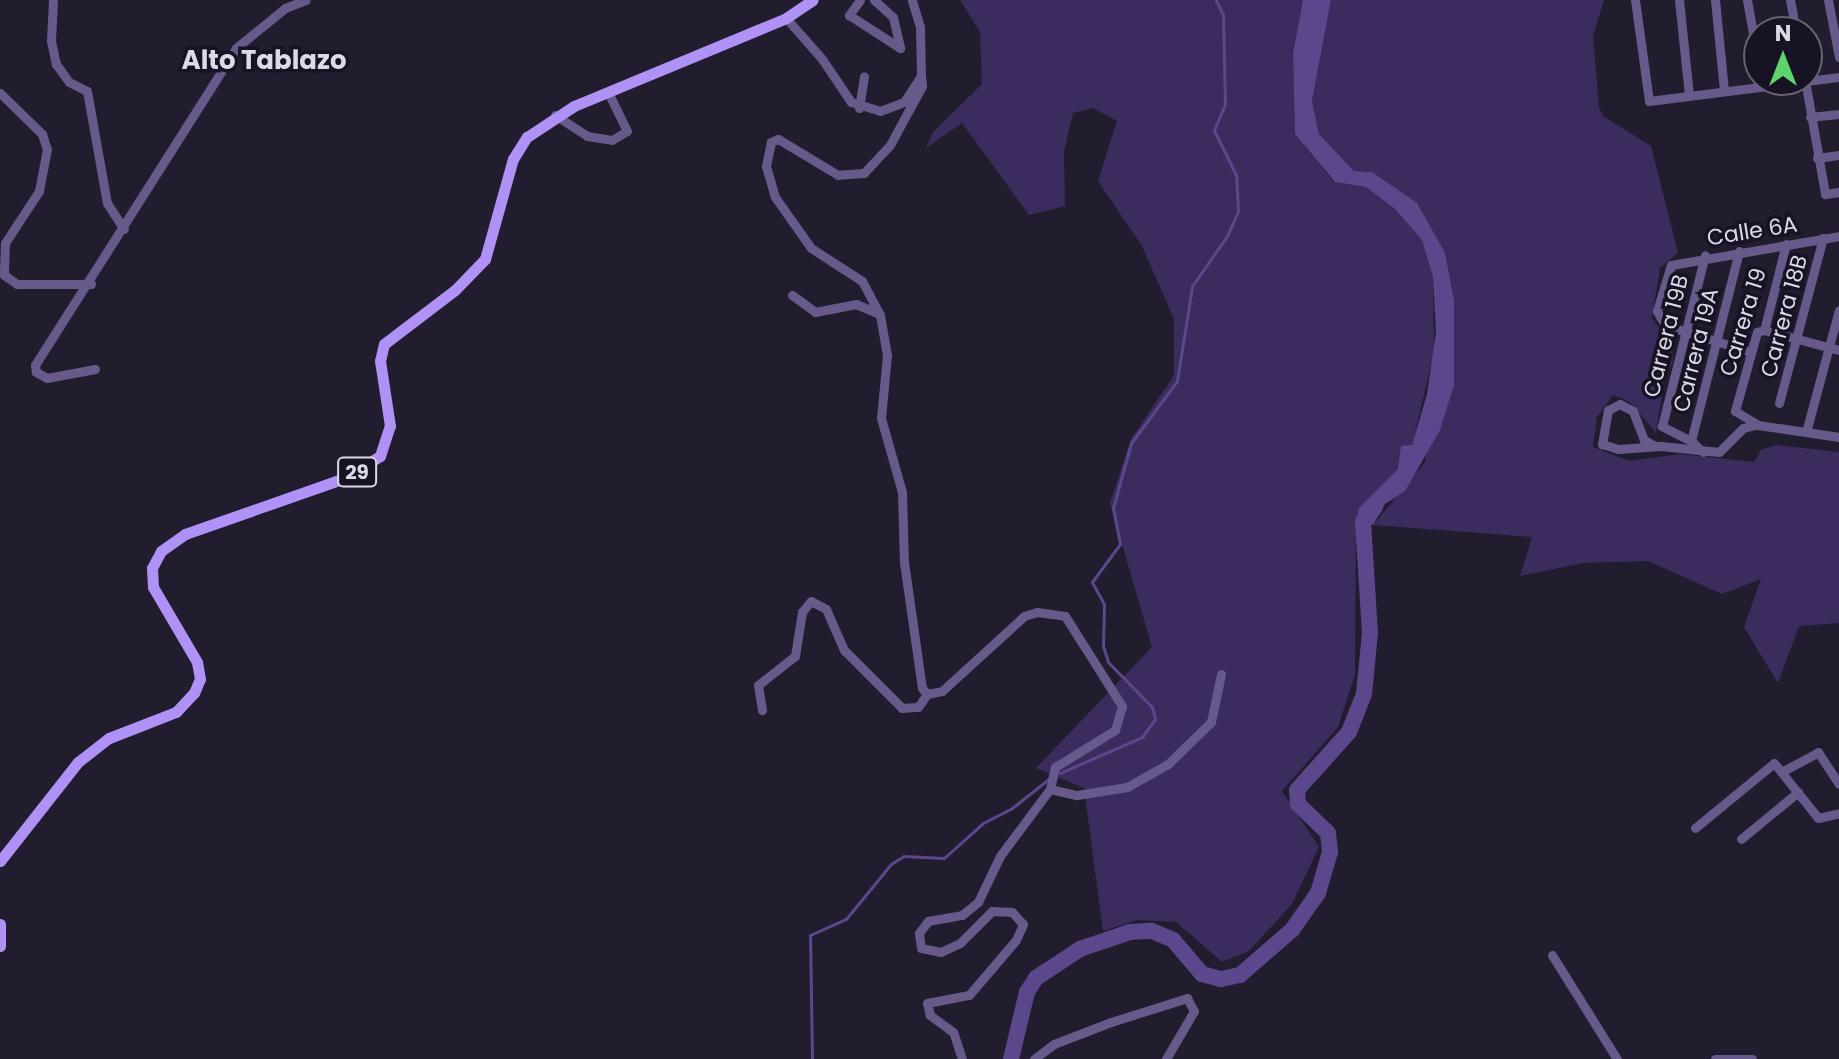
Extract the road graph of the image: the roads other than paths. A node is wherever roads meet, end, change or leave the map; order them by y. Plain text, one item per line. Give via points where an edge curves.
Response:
1 (53, 0) edge
2 (306, 0) edge
3 (813, 0) edge
4 (860, 0) edge
5 (874, 0) edge
6 (912, 0) edge
7 (1635, 0) edge
8 (1679, 0) edge
9 (1715, 0) edge
10 (1828, 0) edge
11 (786, 18) junction
12 (1839, 57) edge
13 (864, 76) dead end
14 (921, 76) junction
15 (1743, 86) edge
16 (1724, 90) junction
17 (608, 92) junction
18 (0, 93) edge
19 (1689, 95) junction
20 (1807, 96) edge
21 (859, 108) junction
22 (1839, 114) edge
23 (555, 115) junction
24 (1810, 117) junction
25 (1839, 155) edge
26 (1817, 158) junction
27 (1839, 192) edge
28 (124, 229) junction
29 (1839, 236) edge
30 (1823, 238) junction
31 (1786, 244) junction
32 (1739, 251) junction
33 (1705, 255) junction
34 (91, 284) junction
35 (792, 295) dead end
36 (1839, 310) edge
37 (880, 315) junction
38 (1764, 330) junction
39 (1684, 333) junction
40 (1796, 338) junction
41 (1717, 343) junction
42 (1834, 348) edge
43 (1751, 352) junction
44 (95, 369) dead end
45 (1779, 403) dead end
46 (1758, 425) junction
47 (1806, 432) junction
48 (1839, 437) edge
49 (1691, 441) junction
50 (1655, 446) junction
51 (1703, 452) junction
52 (1221, 674) dead end
53 (927, 694) junction
54 (762, 710) dead end
55 (1783, 771) junction
56 (1839, 784) edge
57 (1050, 789) junction
58 (1798, 792) junction
59 (1839, 813) edge
60 (1695, 828) dead end
61 (1741, 839) dead end
62 (0, 861) edge
63 (0, 924) edge
64 (0, 936) edge
65 (0, 946) edge
66 (1552, 955) dead end
67 (962, 1059) edge
68 (1034, 1059) edge
69 (1166, 1059) edge
70 (1617, 1059) edge
71 (1715, 1059) edge
72 (1752, 1059) edge

1 - 28 street via 56,64 69,82 87,91 107,203
2 - 28 street via 285,8 236,48
3 - 11 main road, 29
4 - 5 street via 849,15 900,48 893,17
6 - 14 street via 920,27
7 - 19 street via 1649,101
8 - 19 street
9 - 16 street
10 - 12 street
11 - 17 main road, 29
11 - 21 street
13 - 21 street
14 - 21 street via 911,96 897,107
14 - 37 street via 922,86 890,145 864,173 838,175 785,140 771,142 768,151 768,182 775,197 811,248 862,281
15 - 16 street
16 - 19 street
17 - 23 main road, 29
17 - 23 street via 627,131 616,138 587,136
18 - 34 street via 42,134 47,149 39,191 5,243 4,275 17,284
20 - 24 street
22 - 24 street
23 - 62 main road, 29 via 527,137 513,159 485,259 455,290 384,344 380,361 390,426 380,456 345,478 185,534 161,551 152,568 153,587 197,662 200,679 194,693 176,712 109,738 78,762
24 - 26 street
25 - 26 street
26 - 27 street via 1825,194
28 - 34 street
29 - 30 street, Calle 6A
30 - 31 street, Calle 6A
30 - 40 street, Carrera 18B
31 - 32 street, Calle 6A
31 - 38 street, Carrera 19
32 - 33 street, Calle 6A
32 - 41 street, Carrera 19A
33 - 39 street, Carrera 19B
33 - 39 street, Calle 6A via 1671,265 1657,311 1665,325
34 - 44 street via 35,365 36,372 47,378
35 - 37 street via 815,312 856,304 870,306
36 - 42 street
37 - 53 street via 887,355 881,418 902,492 908,602
38 - 40 street
38 - 43 street, Carrera 19 via 1757,332
39 - 41 street
39 - 49 street, Carrera 19B via 1662,426
40 - 42 street
40 - 45 street, Carrera 18B
41 - 43 street
41 - 49 street, Carrera 19A
42 - 47 street
43 - 46 street, Carrera 19 via 1735,411
46 - 47 street
46 - 51 street via 1743,428 1726,450
47 - 48 street
49 - 51 street, Carrera 19A
50 - 50 street, Carrera 19B via 1644,440 1633,411 1613,405 1602,444 1618,449
50 - 51 street
52 - 57 street via 1211,722 1149,778 1099,793 1064,795
53 - 54 street via 918,707 902,708 844,650 826,609 811,601 802,612 795,656 758,685
53 - 57 street via 942,691 1024,616 1065,616 1116,696 1122,715 1115,730 1057,767
55 - 56 street via 1818,752
55 - 58 street
55 - 60 street via 1770,764
57 - 67 street via 1000,856 978,902 962,915 928,921 919,933 921,948 941,952 960,943 992,911 1012,912 1023,924 1016,940 969,995 927,1003 930,1015 953,1032
58 - 59 street via 1821,820
58 - 61 street
63 - 64 main road
64 - 65 main road
66 - 70 street
68 - 69 street via 1097,1027 1187,998 1194,1011
71 - 72 street

